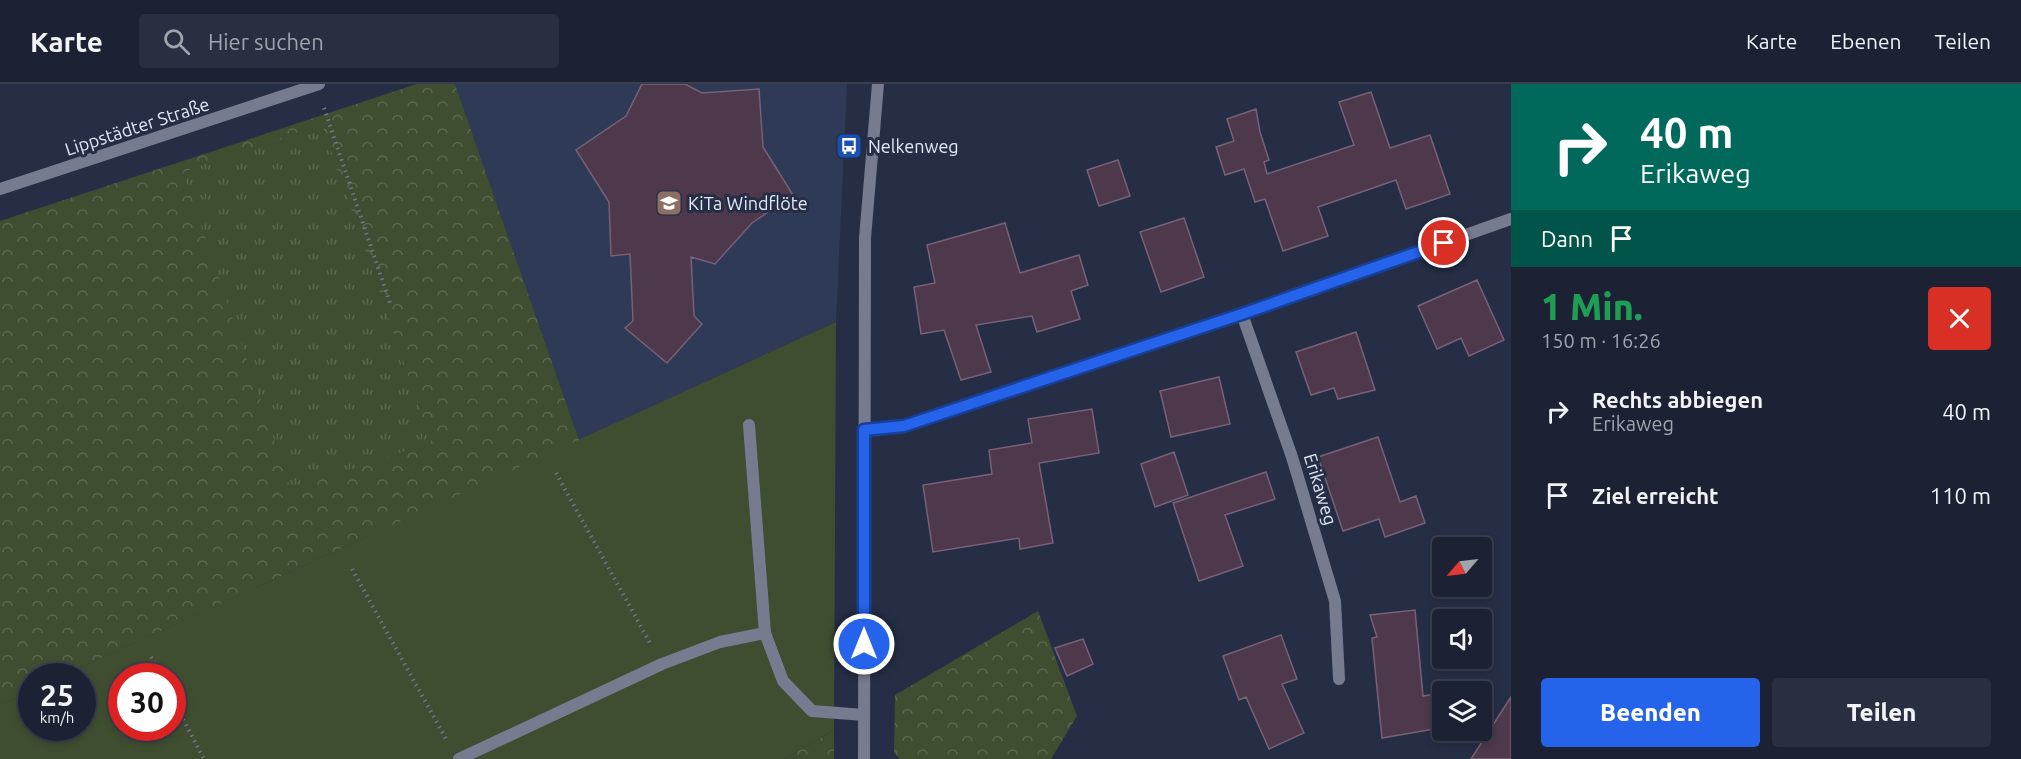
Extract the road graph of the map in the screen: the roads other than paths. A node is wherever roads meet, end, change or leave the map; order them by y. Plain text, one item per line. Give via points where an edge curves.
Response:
1 (879, 84) edge
2 (317, 85) edge
3 (0, 189) edge
4 (1511, 219) edge
5 (1242, 314) junction
6 (749, 424) dead end
7 (864, 430) junction
8 (765, 633) junction
9 (1340, 680) dead end
10 (864, 715) junction
11 (455, 754) edge
12 (864, 759) edge

1 - 7 street via 866,238
2 - 3 street, Lippstädter Straße
4 - 5 street
5 - 7 street via 904,426
5 - 9 street, Erikaweg via 1292,457 1335,601
6 - 8 street
7 - 10 street
8 - 10 street via 783,681 812,711
8 - 11 street via 720,642 662,664
10 - 12 street

